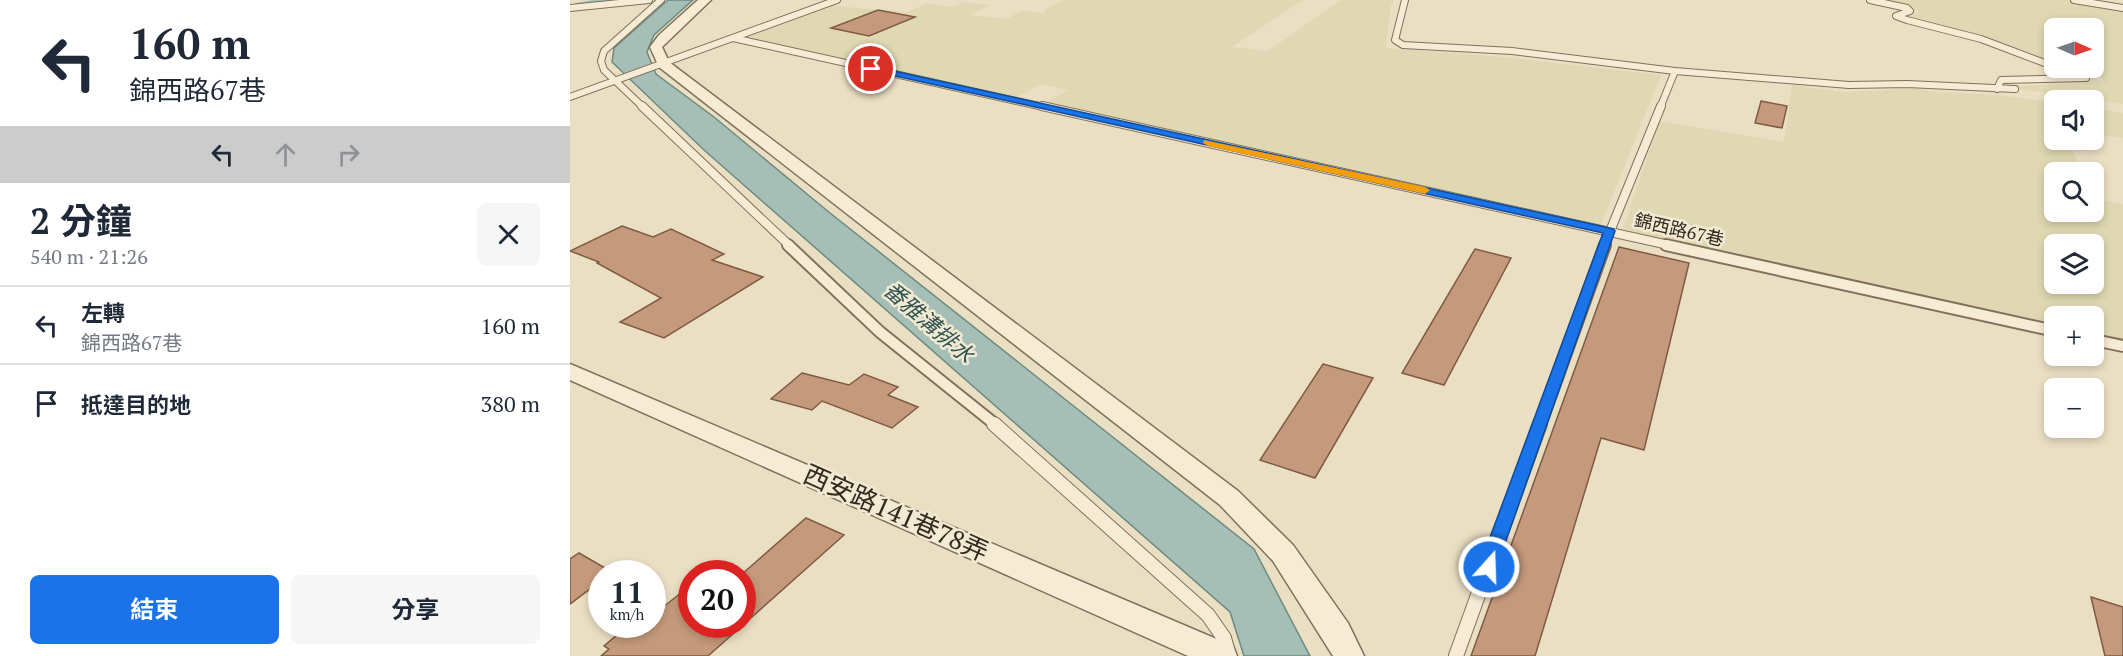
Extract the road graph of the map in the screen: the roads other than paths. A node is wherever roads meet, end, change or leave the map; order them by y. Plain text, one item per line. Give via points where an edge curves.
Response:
1 (649, 0) edge
2 (661, 0) edge
3 (705, 0) edge
4 (837, 0) edge
5 (1405, 0) edge
6 (1870, 0) edge
7 (2074, 0) edge
8 (2101, 0) edge
9 (2123, 6) edge
10 (570, 8) edge
11 (733, 38) junction
12 (2044, 63) edge
13 (664, 64) junction
14 (1675, 71) junction
15 (2086, 78) edge
16 (615, 81) junction
17 (1997, 89) junction
18 (2015, 89) dead end
19 (570, 97) edge
20 (1610, 231) junction
21 (2044, 329) edge
22 (2104, 342) edge
23 (2123, 346) edge
24 (570, 371) edge
25 (1222, 656) edge
26 (1229, 656) edge
27 (1349, 656) edge
28 (1456, 656) edge

1 - 10 lane
2 - 16 lane via 604,51 604,70
3 - 13 street via 656,47
4 - 11 lane
5 - 14 lane via 1395,40 1403,45 1512,51
6 - 12 lane via 1907,8 1910,11 1896,16 1902,19 1981,39
7 - 9 lane
8 - 9 lane
11 - 13 lane
11 - 20 lane, 錦西路67巷
13 - 16 lane
13 - 27 street via 1229,498 1283,553
14 - 17 lane via 1849,84
14 - 20 lane
15 - 17 lane via 2001,80
16 - 19 lane
16 - 26 lane via 880,332 1017,442 1181,589 1208,615 1224,638
17 - 18 lane
20 - 21 lane, 錦西路67巷
20 - 28 lane
22 - 23 lane
24 - 25 street, 西安路141巷78弄

